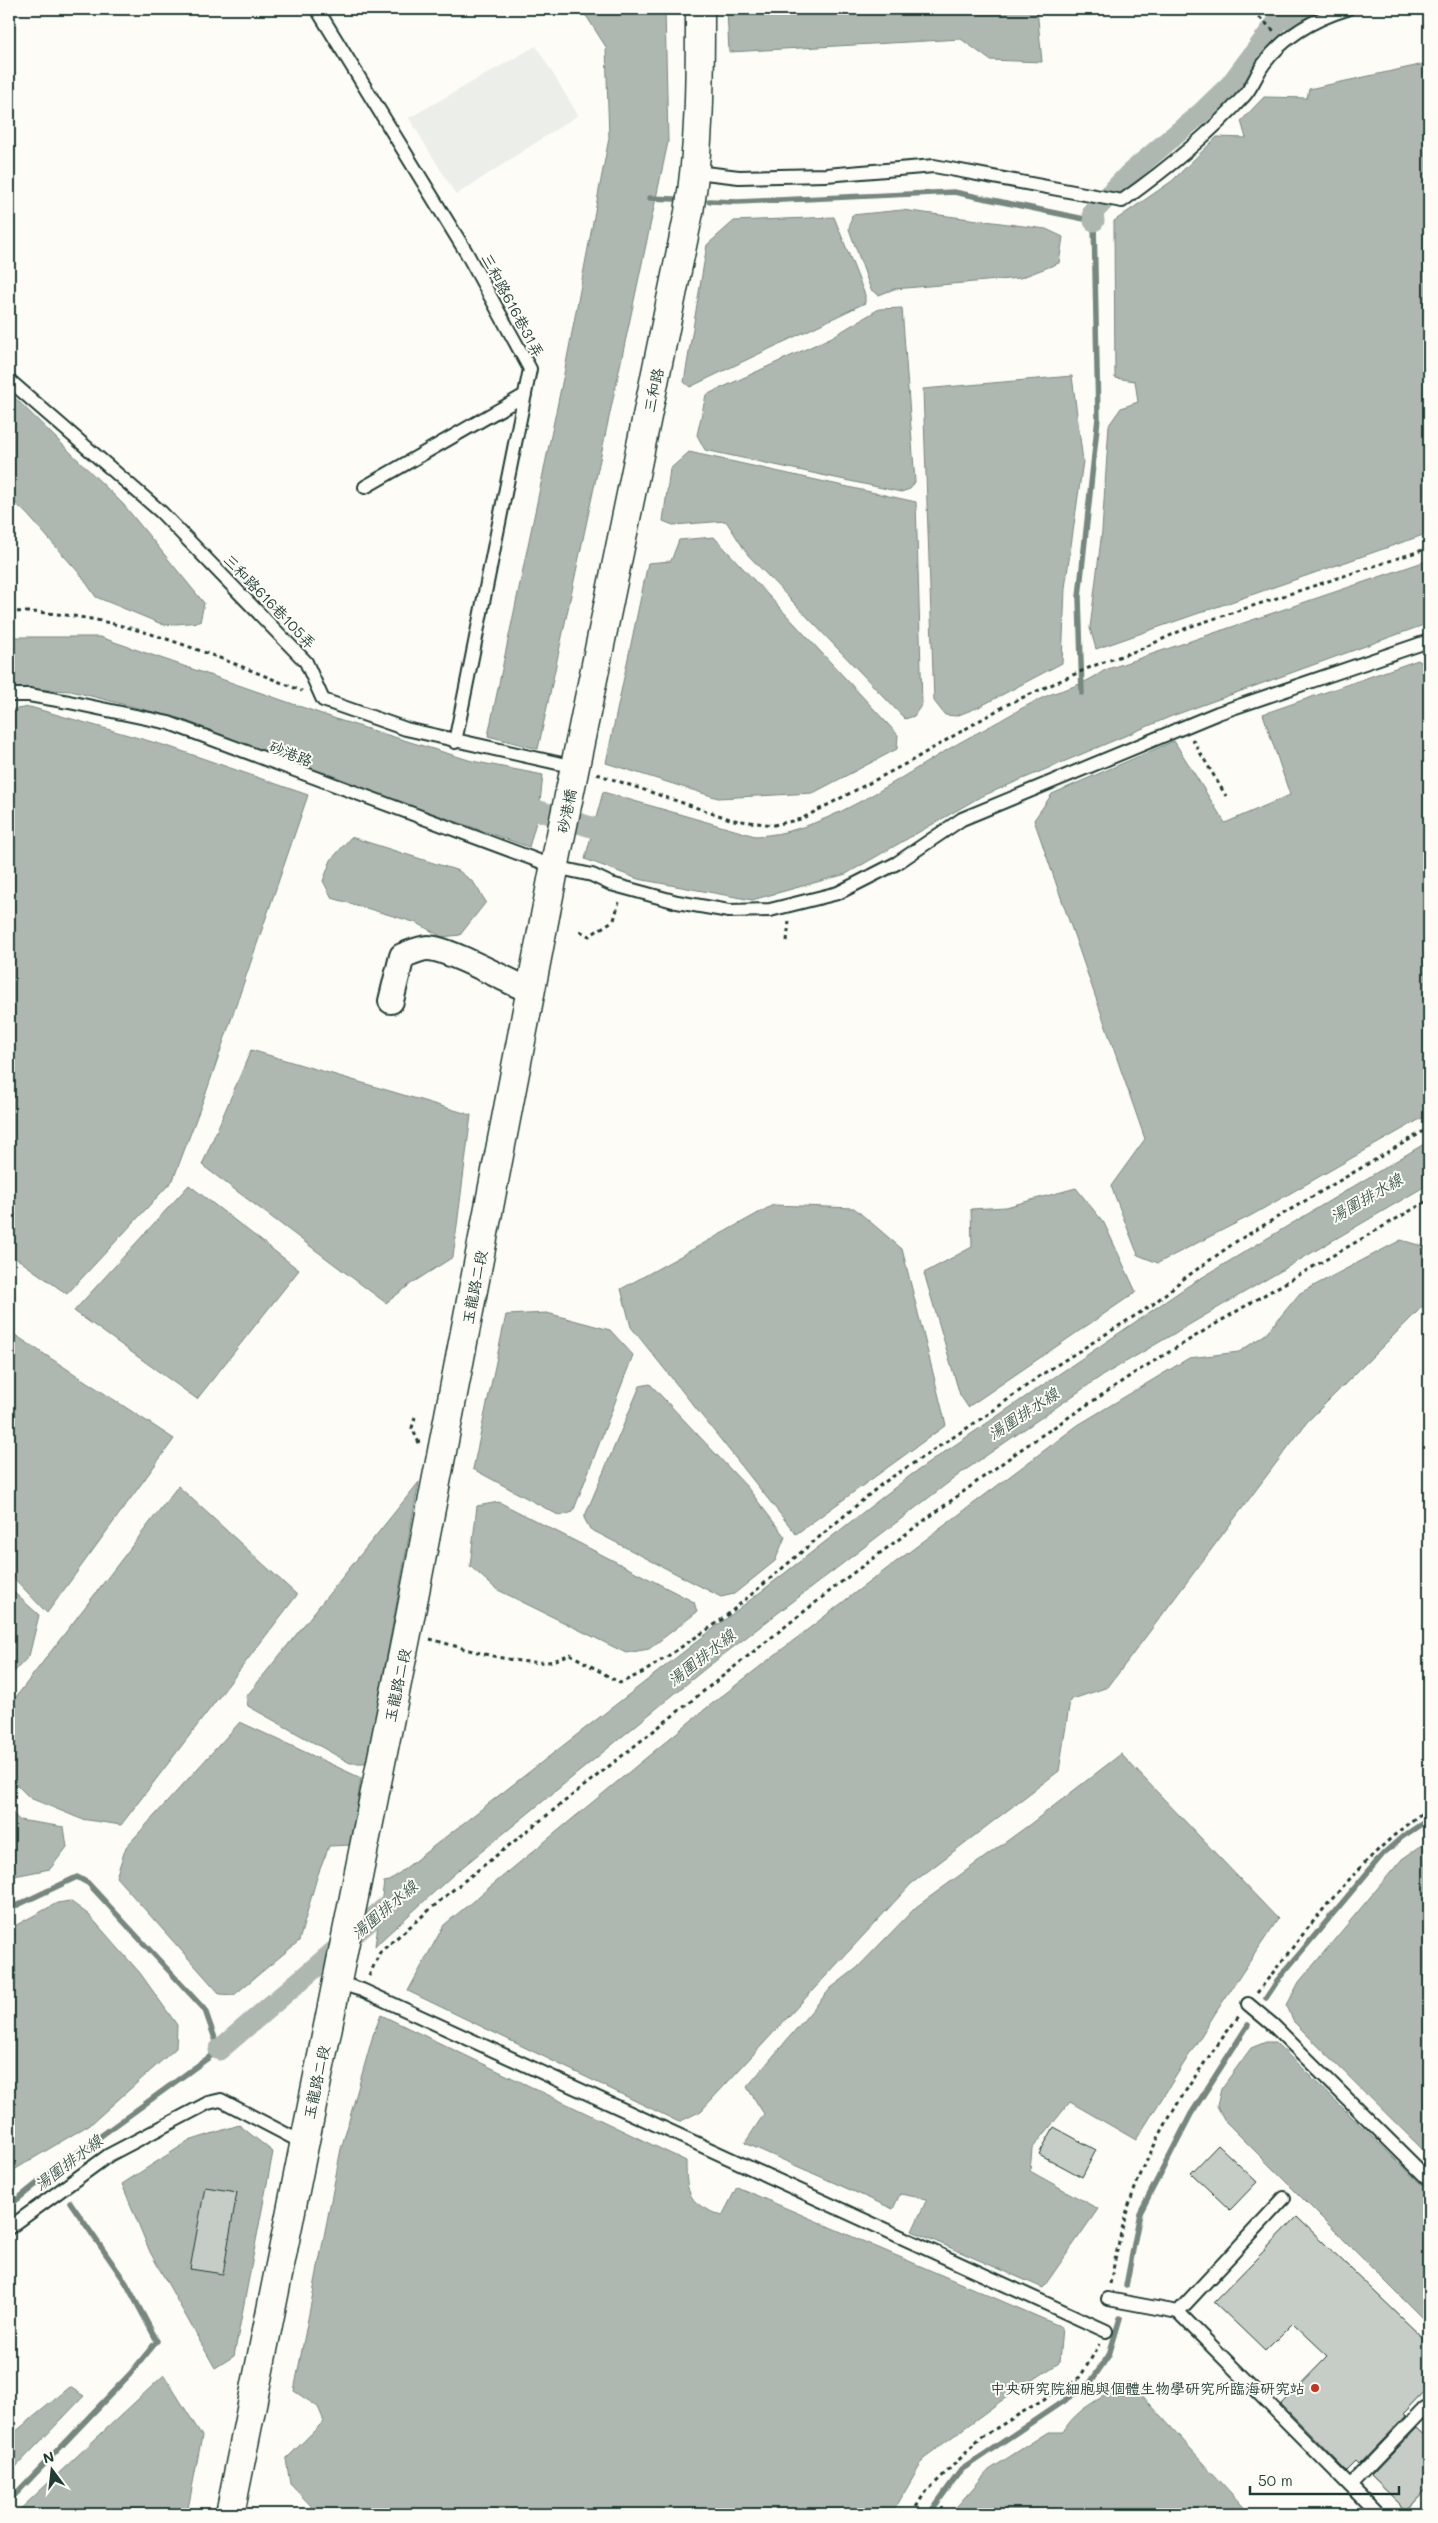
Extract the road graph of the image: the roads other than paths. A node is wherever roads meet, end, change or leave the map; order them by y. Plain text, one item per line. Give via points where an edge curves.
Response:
1 (317, 9) edge
2 (700, 9) edge
3 (1347, 9) edge
4 (696, 172) junction
5 (9, 380) edge
6 (525, 395) junction
7 (365, 487) dead end
8 (1429, 641) edge
9 (9, 695) edge
10 (455, 742) junction
11 (575, 767) junction
12 (556, 860) junction
13 (532, 991) junction
14 (391, 1002) dead end
15 (336, 1982) junction
16 (1248, 2004) road end
17 (303, 2143) junction
18 (1429, 2180) edge
19 (1284, 2198) dead end
20 (9, 2228) edge
21 (1108, 2299) road end
22 (1178, 2312) junction
23 (1106, 2331) road end
24 (1429, 2410) edge
25 (1350, 2486) junction
26 (230, 2514) edge
27 (1378, 2514) edge

1 - 6 lane, 三和路616巷31弄 via 466,252 530,369
2 - 4 main road, 三和路
3 - 4 lane via 1331,14 1284,40 1263,65 1245,96 1165,171 1122,202 934,166 739,177
4 - 11 main road, 三和路
5 - 10 lane, 三和路616巷105弄 via 161,512 306,662 323,700
6 - 7 lane
6 - 10 lane, 三和路616巷31弄
8 - 12 lane, 砂港路 via 1184,726 962,819 898,863 838,893 770,910 729,911 677,902 623,887
9 - 12 lane, 砂港路 via 69,702 169,723
10 - 11 lane
11 - 12 main road, 砂港橋
12 - 13 main road, 玉龍路二段
13 - 14 street via 462,959 426,948 402,956
13 - 15 main road, 玉龍路二段
15 - 17 main road, 玉龍路二段
15 - 23 lane via 362,1990
16 - 18 lane
17 - 20 lane via 221,2100 208,2103 109,2155
17 - 26 main road, 玉龍路二段
19 - 22 lane
21 - 22 lane
22 - 25 lane
24 - 25 lane via 1424,2409
25 - 27 lane

